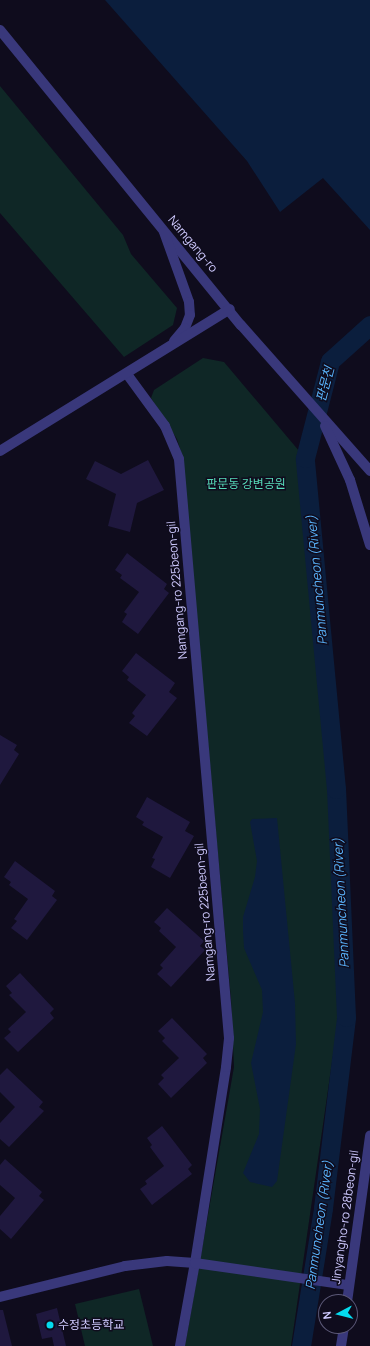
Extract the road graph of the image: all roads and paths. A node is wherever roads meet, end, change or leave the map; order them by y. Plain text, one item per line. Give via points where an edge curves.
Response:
1 (0, 30) edge
2 (161, 225) junction
3 (230, 309) junction
4 (168, 349) junction
5 (127, 374) junction
6 (320, 415) junction
7 (0, 451) edge
8 (367, 468) edge
9 (370, 545) edge
10 (370, 1136) edge
11 (195, 1263) junction
12 (348, 1285) junction
13 (347, 1294) edge
14 (0, 1297) edge
15 (343, 1334) edge
16 (180, 1346) edge
17 (342, 1346) edge

1 - 2 street, Namgang-ro
2 - 3 street, Namgang-ro
2 - 4 street via 189,302 190,315 185,328
3 - 4 street
3 - 6 street, Namgang-ro
4 - 5 street
5 - 7 street
5 - 11 street, Namgang-ro 225beon-gil via 165,426 179,459 229,1038
6 - 8 street, Namgang-ro
6 - 9 street via 350,480
10 - 12 street, Jinyangho-ro 28beon-gil
11 - 12 street via 270,1276
11 - 14 street via 148,1262
11 - 16 street, Namgang-ro 225beon-gil
12 - 13 street, Jinyangho-ro 28beon-gil
15 - 17 street

